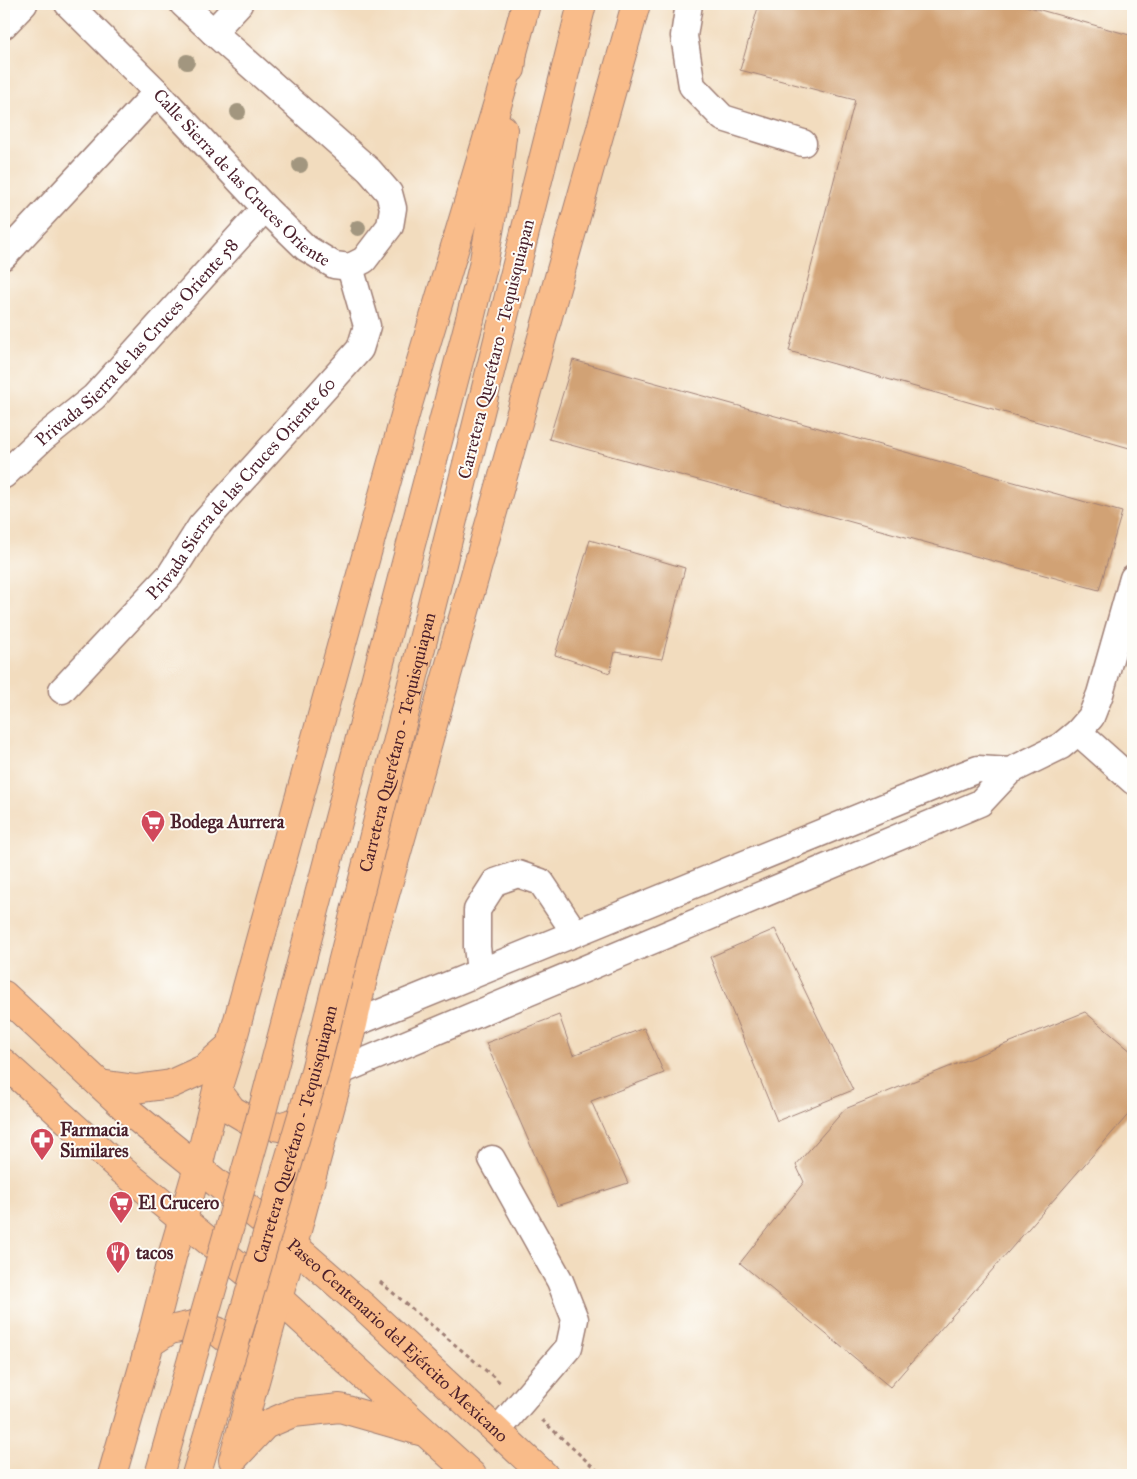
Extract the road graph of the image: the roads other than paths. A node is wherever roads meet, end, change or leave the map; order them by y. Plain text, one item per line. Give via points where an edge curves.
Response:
1 (24, 4) edge
2 (68, 4) edge
3 (183, 4) edge
4 (238, 4) edge
5 (526, 4) edge
6 (582, 4) edge
7 (636, 4) edge
8 (689, 4) edge
9 (4, 25) edge
10 (214, 32) junction
11 (513, 52) junction
12 (157, 92) junction
13 (803, 143) dead end
14 (265, 208) junction
15 (4, 256) edge
16 (350, 267) junction
17 (4, 475) edge
18 (1133, 578) edge
19 (62, 690) dead end
20 (1078, 732) junction
21 (1010, 771) junction
22 (1133, 781) edge
23 (575, 933) junction
24 (480, 971) junction
25 (4, 995) edge
26 (353, 1024) junction
27 (231, 1045) junction
28 (4, 1063) edge
29 (338, 1077) junction
30 (100, 1084) junction
31 (217, 1090) junction
32 (492, 1159) dead end
33 (198, 1167) junction
34 (182, 1220) junction
35 (293, 1245) junction
36 (278, 1298) junction
37 (150, 1343) junction
38 (251, 1393) junction
39 (497, 1431) junction
40 (426, 1432) junction
41 (231, 1467) edge
42 (112, 1475) edge
43 (158, 1475) edge
44 (196, 1475) edge
45 (472, 1475) edge
46 (544, 1475) edge

1 - 9 street
2 - 12 street, Calle Sierra de las Cruces Oriente
3 - 10 street, Calle Sierra de las Cruces Oriente
4 - 10 street
5 - 11 main road, Carretera Querétaro - Tequisquiapan
6 - 44 main road, Carretera Querétaro - Tequisquiapan, bridge via 314,1075
7 - 26 main road via 368,955
8 - 13 street via 684,36 692,86 723,118
10 - 16 street, Calle Sierra de las Cruces Oriente via 369,170 389,193 393,208 390,226 364,260
11 - 27 main road via 407,408
11 - 43 main road, Carretera Querétaro - Tequisquiapan, bridge via 494,203 470,319 257,1131
12 - 14 street, Calle Sierra de las Cruces Oriente
12 - 15 street
14 - 16 street, Calle Sierra de las Cruces Oriente via 306,248 334,265
14 - 17 street, Privada Sierra de las Cruces Oriente 58 via 94,397
16 - 19 street, Privada Sierra de las Cruces Oriente 60 via 367,326 360,349 201,526 170,575
18 - 20 street via 1100,694 1091,717
20 - 21 street via 1062,746
20 - 22 street
21 - 23 street via 978,769
21 - 29 street via 980,803
23 - 24 street
23 - 24 street via 542,882 518,874 495,882 477,910
24 - 26 street
25 - 30 main road, Paseo Centenario del Ejército Mexicano
26 - 29 main road
27 - 30 main road via 204,1069 171,1084 136,1089
27 - 31 main road
28 - 34 main road
29 - 31 main road via 320,1104 302,1120 278,1127 254,1123 232,1110
29 - 35 main road
30 - 33 main road, Paseo Centenario del Ejército Mexicano
31 - 33 main road
32 - 39 street via 560,1281 574,1319 569,1347
33 - 34 main road
33 - 35 main road, Paseo Centenario del Ejército Mexicano
34 - 36 main road
34 - 37 main road
35 - 36 main road
35 - 39 main road, Paseo Centenario del Ejército Mexicano
36 - 38 main road
36 - 40 main road
37 - 38 main road via 170,1330 193,1325 217,1331 236,1346 247,1367
37 - 42 main road
38 - 41 main road
39 - 46 main road, Paseo Centenario del Ejército Mexicano
40 - 41 main road via 340,1408 294,1413 265,1425
40 - 45 main road

